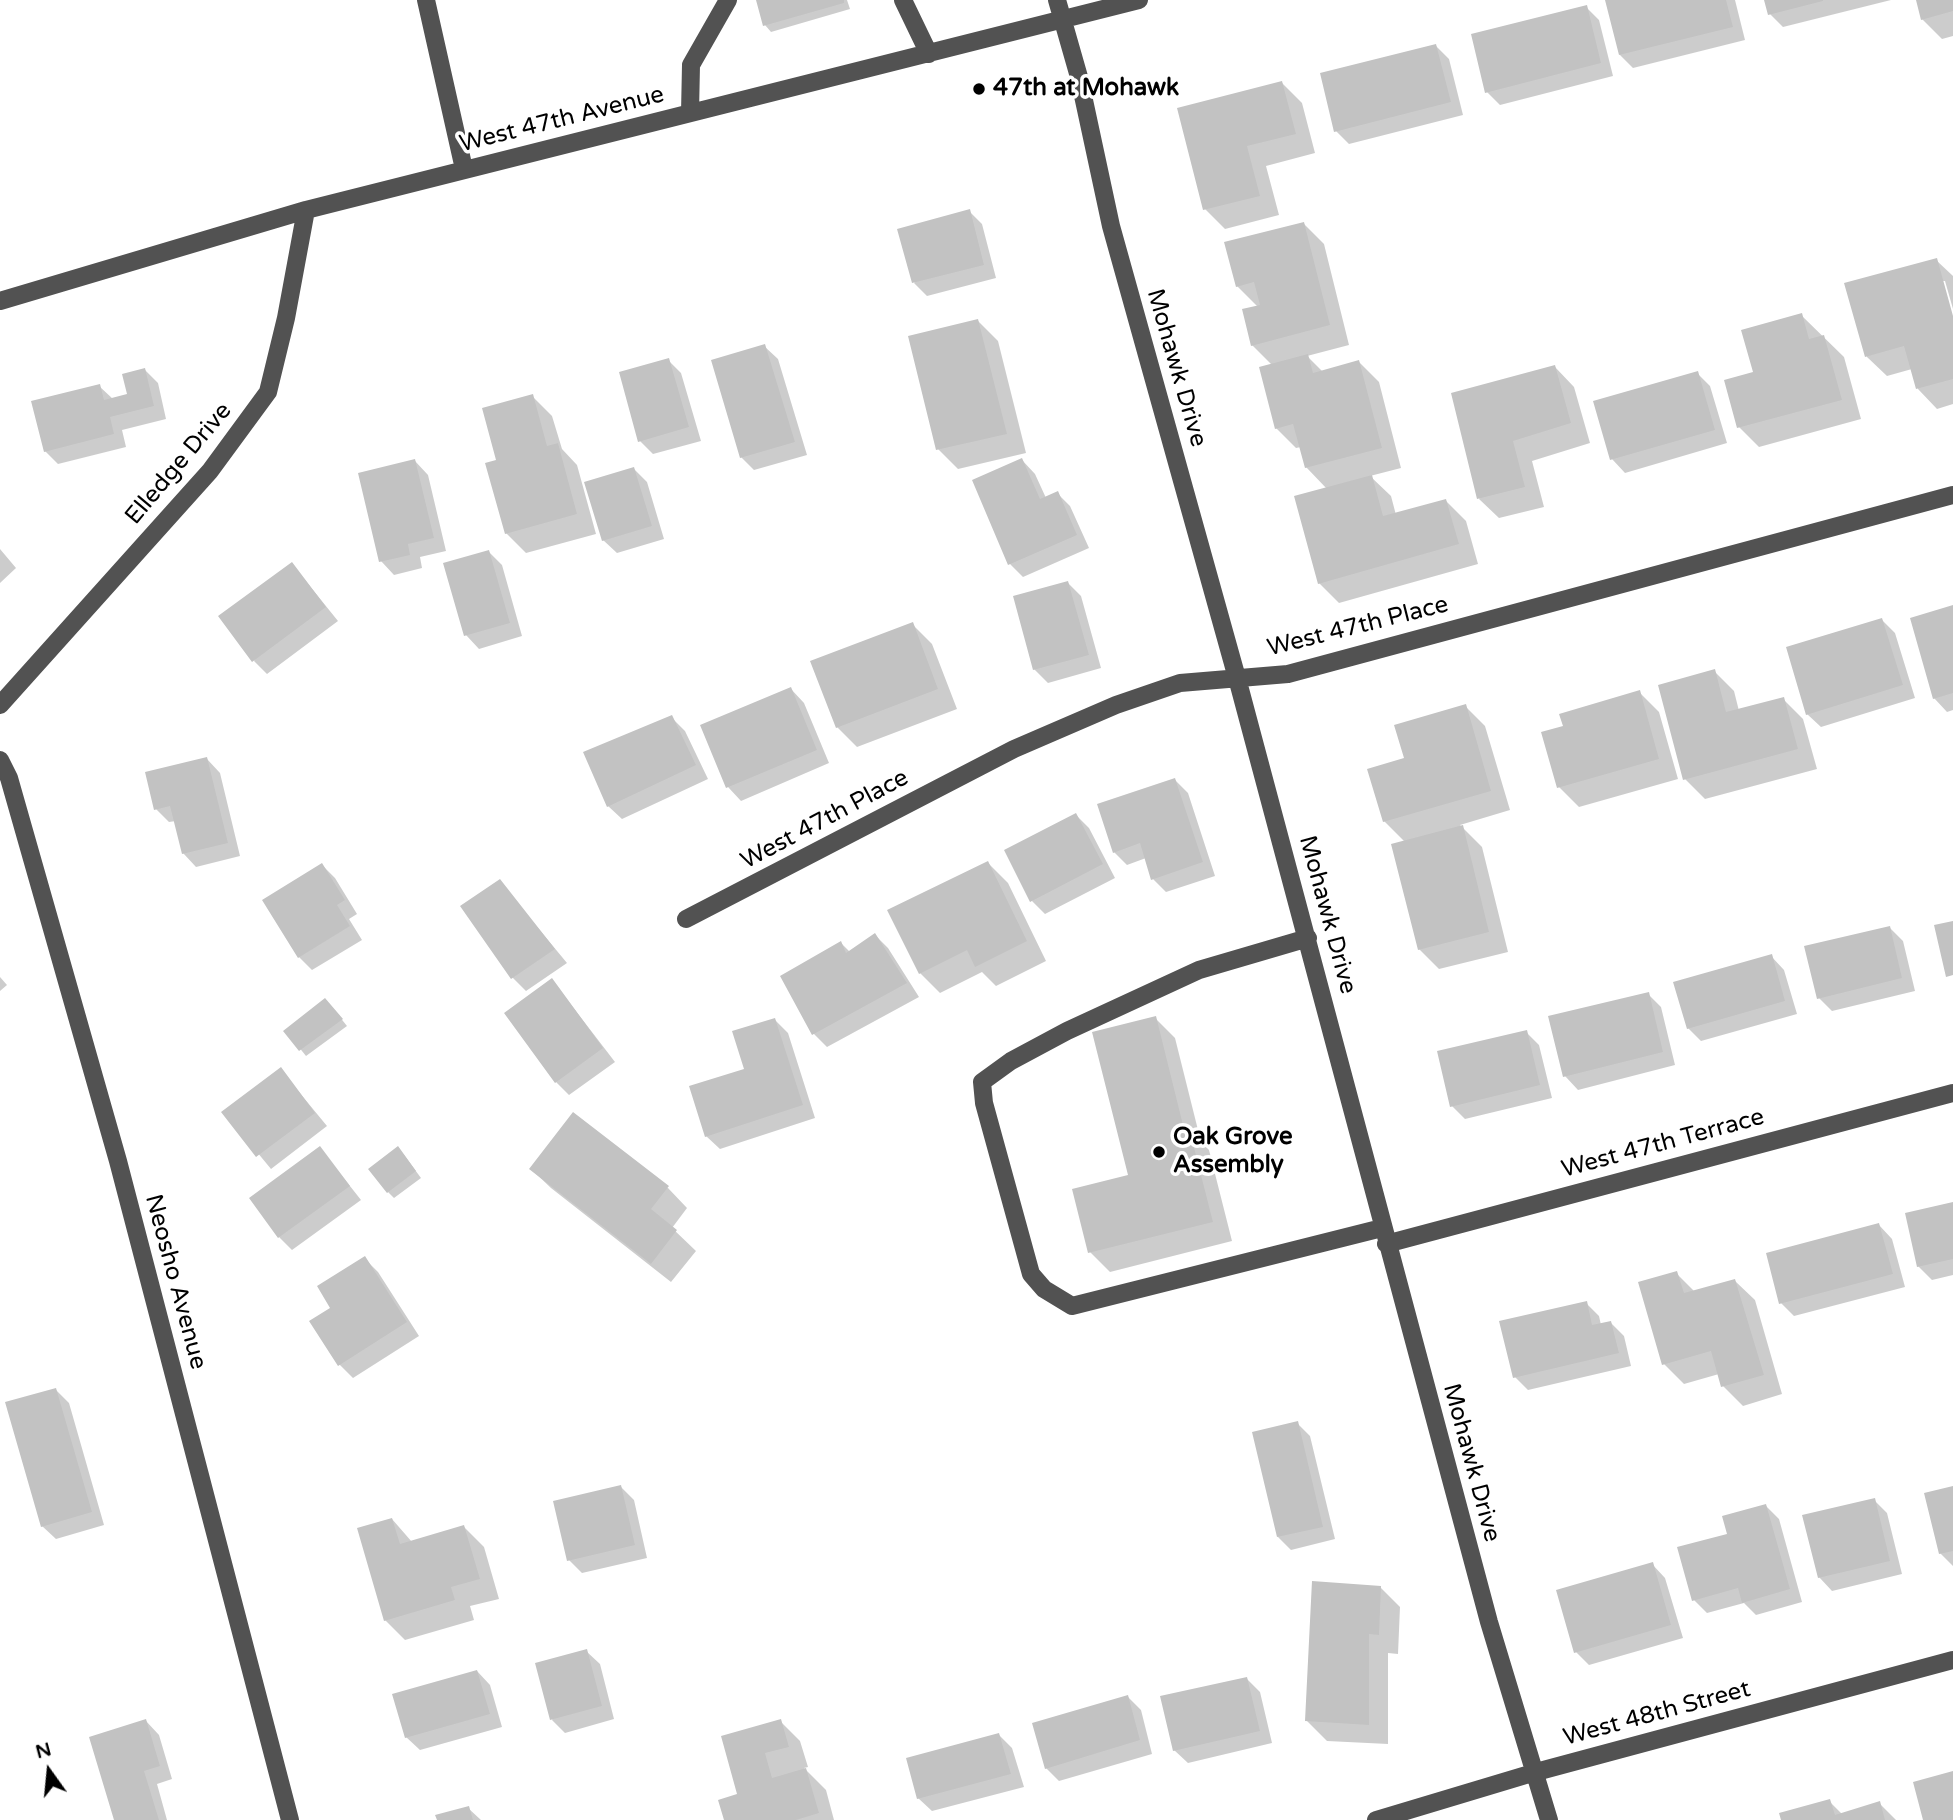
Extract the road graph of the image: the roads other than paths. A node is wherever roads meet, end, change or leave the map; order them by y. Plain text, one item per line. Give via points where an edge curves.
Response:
1 (426, 0) edge
2 (728, 0) edge
3 (903, 0) edge
4 (1057, 0) edge
5 (1139, 0) edge
6 (1062, 21) junction
7 (929, 54) junction
8 (690, 114) junction
9 (464, 169) junction
10 (306, 209) junction
11 (0, 301) edge
12 (1953, 495) edge
13 (1237, 678) junction
14 (0, 705) edge
15 (0, 760) edge
16 (687, 919) dead end
17 (1308, 938) junction
18 (1953, 1093) edge
19 (1384, 1236) junction
20 (1953, 1660) edge
21 (1536, 1772) junction
22 (290, 1820) edge
23 (1376, 1820) edge
24 (1549, 1820) edge

1 - 9 street
2 - 8 street via 691,65
3 - 7 street
4 - 6 street, Mohawk Drive
5 - 6 street, West 47th Avenue
6 - 7 street, West 47th Avenue
6 - 13 street, Mohawk Drive via 1079,77 1111,226
7 - 8 street, West 47th Avenue
8 - 9 street, West 47th Avenue
9 - 10 street, West 47th Avenue
10 - 11 street, West 47th Avenue
10 - 14 street, Elledge Drive via 268,392 211,471
12 - 13 street, West 47th Place via 1288,674
13 - 16 street, West 47th Place via 1180,683 1027,743
13 - 17 street, Mohawk Drive
15 - 22 street, Neosho Avenue via 9,778 118,1161
17 - 19 street, Mohawk Drive
17 - 19 street, West 47th Terrace via 1199,970 1066,1031 982,1082 984,1103 1031,1275 1072,1306
18 - 19 street, West 47th Terrace
19 - 21 street, Mohawk Drive via 1489,1622
20 - 21 street, West 48th Street
21 - 23 street, West 48th Street
21 - 24 street, Mohawk Drive

